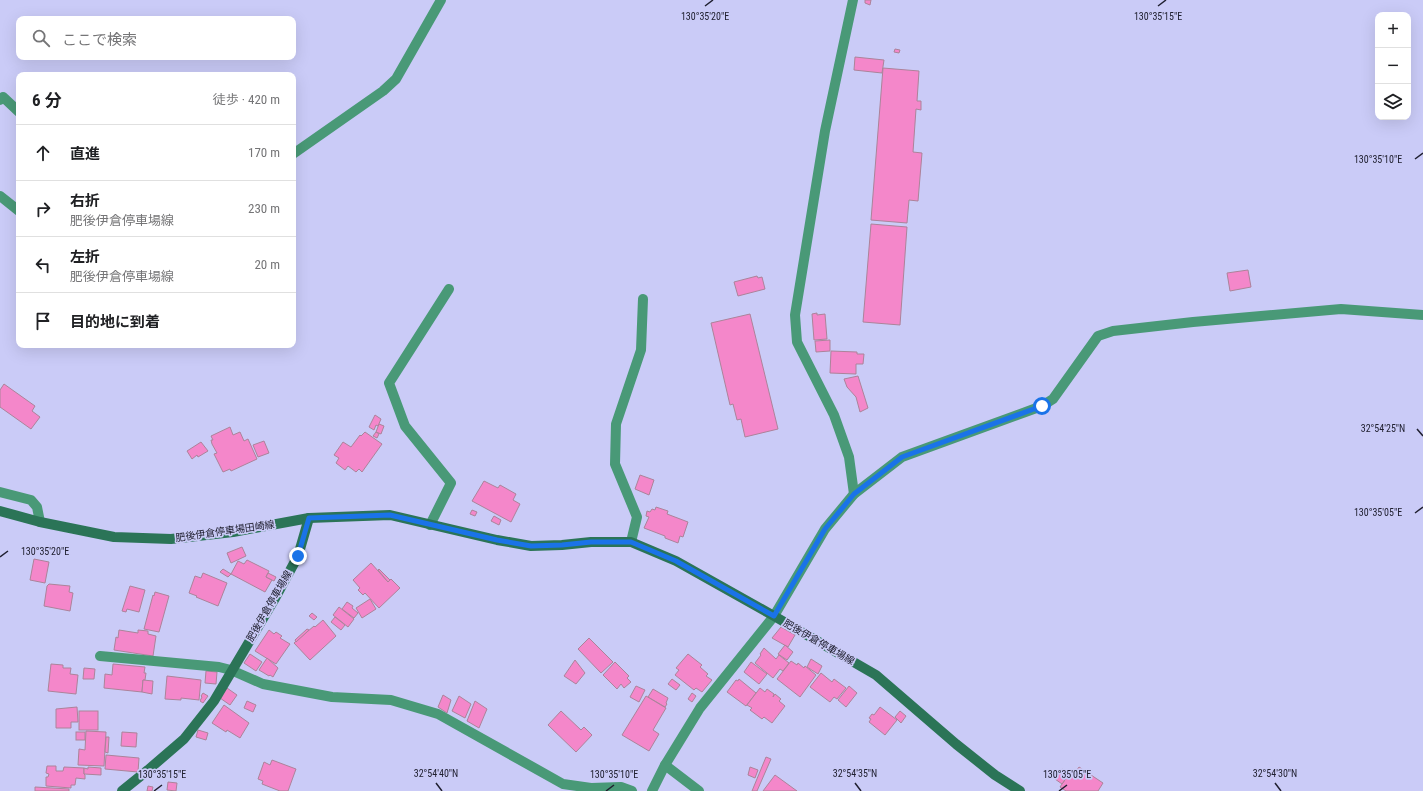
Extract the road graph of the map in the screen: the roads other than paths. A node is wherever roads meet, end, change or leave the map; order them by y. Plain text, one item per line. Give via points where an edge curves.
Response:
1 (441, 0) edge
2 (853, 0) edge
3 (0, 100) edge
4 (16, 109) edge
5 (296, 152) edge
6 (0, 196) edge
7 (16, 209) edge
8 (449, 289) dead end
9 (644, 299) dead end
10 (1423, 315) edge
11 (0, 492) edge
12 (854, 494) junction
13 (0, 511) edge
14 (309, 518) junction
15 (40, 522) junction
16 (430, 525) junction
17 (631, 542) junction
18 (774, 616) junction
19 (100, 656) dead end
20 (232, 670) junction
21 (665, 765) junction
22 (122, 791) edge
23 (632, 791) edge
24 (652, 791) edge
25 (699, 791) edge
26 (1020, 791) edge

1 - 5 street via 396,79 383,91
2 - 12 street via 824,131 795,316 797,342 834,415 849,457
3 - 4 street via 3,97
6 - 7 street
8 - 16 street via 389,383 405,426 451,483
9 - 17 street via 641,350 616,424 615,464 637,516
10 - 12 street via 1341,309 1112,331 1098,336 1053,399 1042,406 902,457
11 - 15 street via 31,500 37,507
12 - 18 street via 825,529
13 - 15 main road, 肥後伊倉停車場田崎線
14 - 15 main road, 肥後伊倉停車場田崎線 via 233,532 171,539 114,537
14 - 16 main road, 肥後伊倉停車場線 via 390,515
14 - 20 main road, 肥後伊倉停車場線 via 298,556
16 - 17 main road, 肥後伊倉停車場線 via 531,546
17 - 18 main road, 肥後伊倉停車場線 via 676,561
18 - 21 street via 700,708
18 - 26 main road, 肥後伊倉停車場線 via 876,675 956,744
19 - 20 street
20 - 22 main road, 肥後伊倉停車場線 via 214,700 184,739
20 - 23 street via 263,684 332,697 391,700 438,714 563,784 591,788 621,787
21 - 24 street
21 - 25 street

